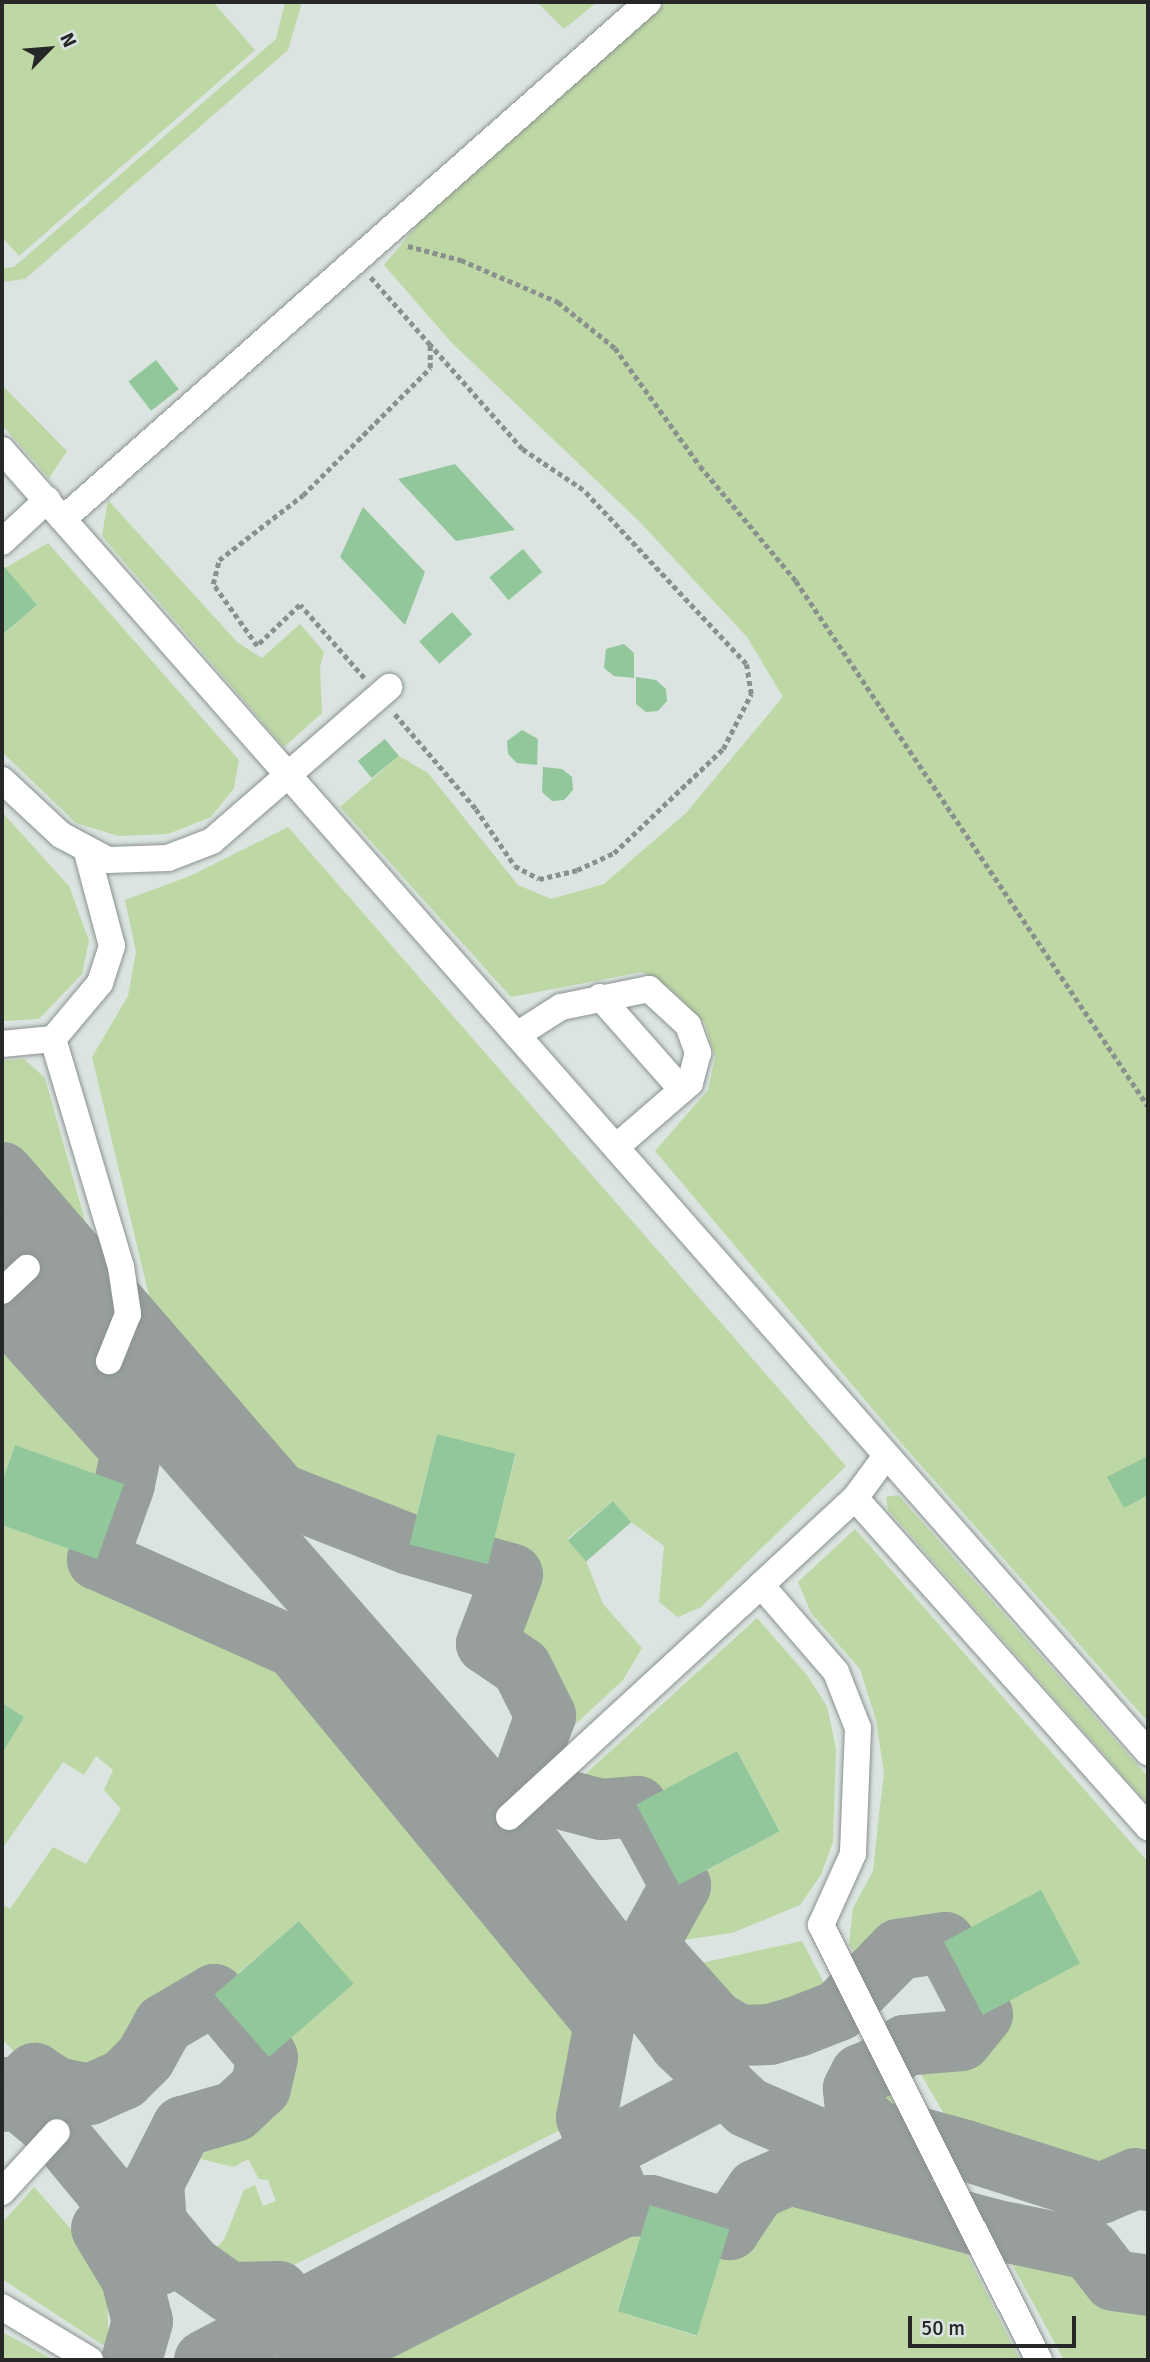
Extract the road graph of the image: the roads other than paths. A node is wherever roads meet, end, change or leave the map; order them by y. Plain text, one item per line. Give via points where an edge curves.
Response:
1 (649, 2) edge
2 (2, 451) edge
3 (55, 510) junction
4 (2, 542) edge
5 (384, 692) road end
6 (289, 777) junction
7 (2, 780) edge
8 (86, 848) junction
9 (600, 997) junction
10 (517, 1035) junction
11 (53, 1039) junction
12 (2, 1044) edge
13 (682, 1090) junction
14 (616, 1147) junction
15 (27, 1268) dead end
16 (2, 1291) edge
17 (109, 1361) dead end
18 (886, 1456) junction
19 (855, 1498) junction
20 (761, 1585) junction
21 (1148, 1752) edge
22 (509, 1817) dead end
23 (1148, 1827) edge
24 (57, 2132) dead end
25 (2, 2192) edge
26 (2, 2307) edge
27 (90, 2360) edge
28 (1039, 2360) edge

1 - 3 lane via 355,261
2 - 3 lane
3 - 4 lane
3 - 6 lane
5 - 6 lane
6 - 8 lane via 212,841 168,858 108,860
6 - 10 lane
7 - 8 lane via 61,835
8 - 11 lane via 112,946 100,983
9 - 10 lane via 561,1007
9 - 13 lane
9 - 13 lane via 649,989 688,1026 698,1053 690,1083
10 - 14 lane
11 - 12 lane
11 - 17 lane via 121,1267 128,1314
13 - 14 lane
14 - 18 lane
15 - 16 lane
18 - 19 lane
18 - 21 lane
19 - 20 lane
19 - 23 lane
20 - 22 lane
20 - 28 lane via 836,1672 858,1728 853,1854 821,1925
24 - 25 lane
26 - 27 lane

